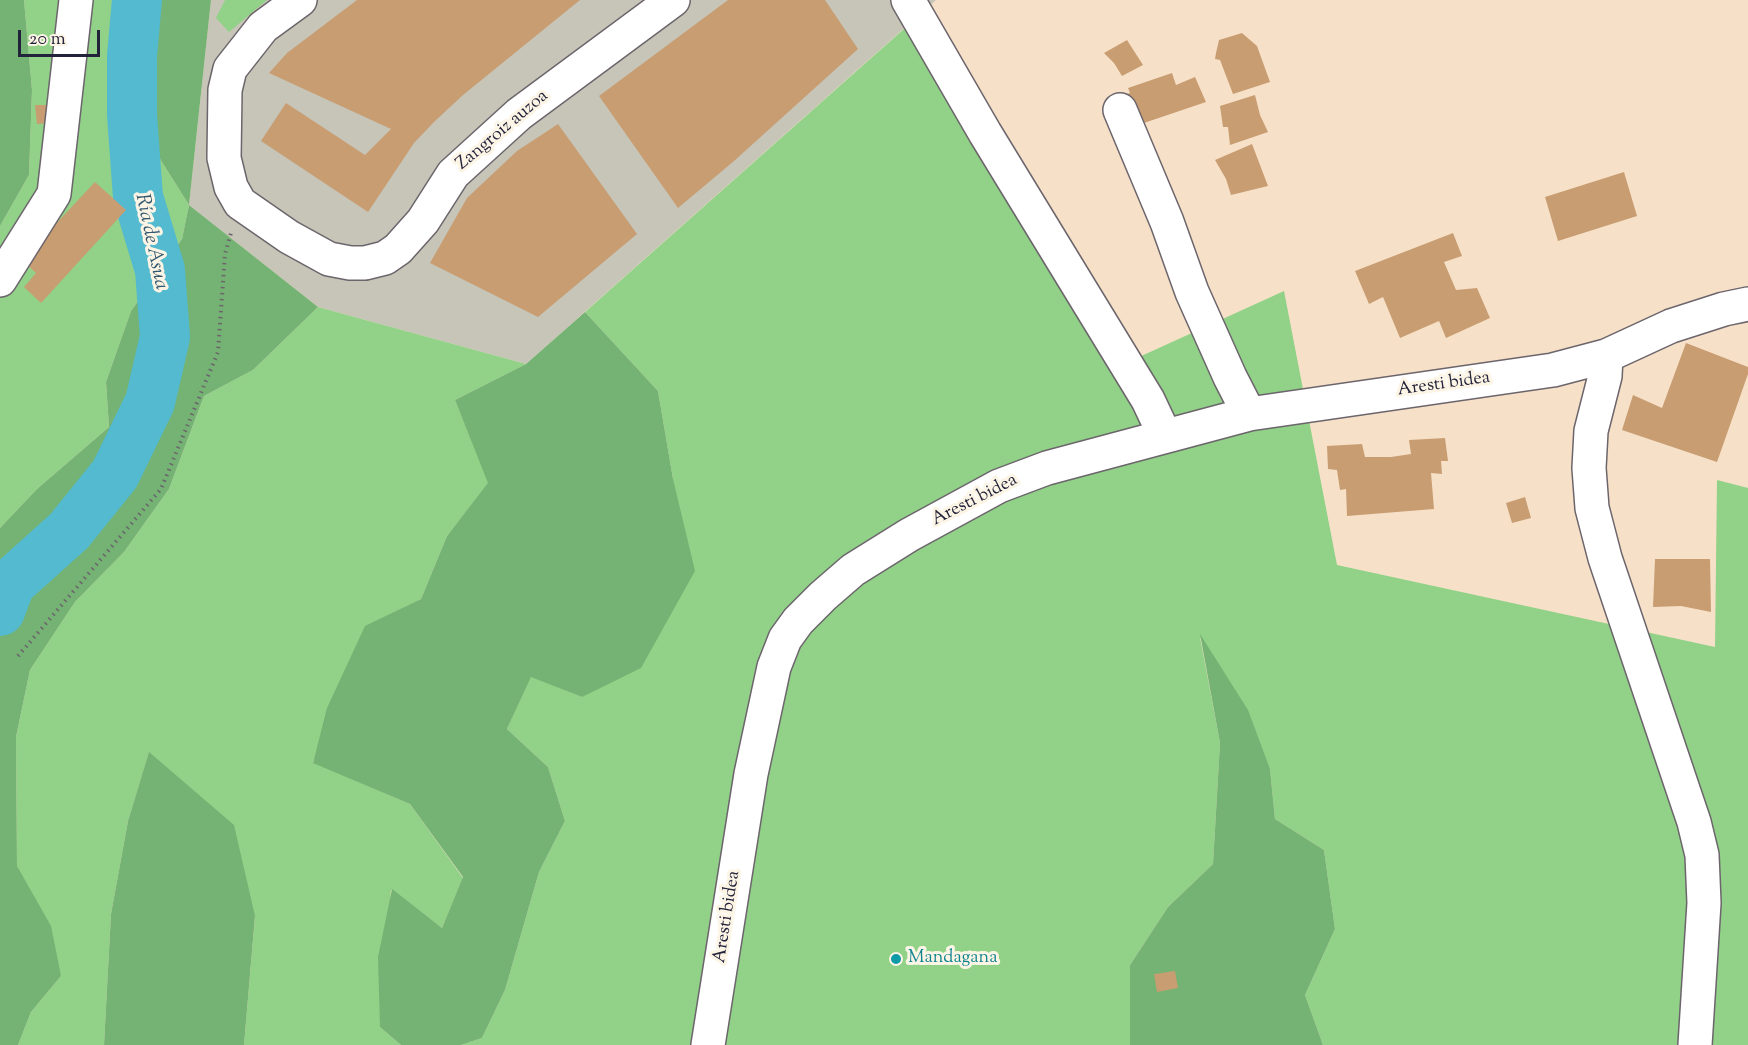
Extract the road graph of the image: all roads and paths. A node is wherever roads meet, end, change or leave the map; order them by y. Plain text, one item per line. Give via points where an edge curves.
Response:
1 (76, 0) edge
2 (300, 0) edge
3 (673, 0) edge
4 (908, 0) edge
5 (1120, 110) dead end
6 (240, 203) junction
7 (0, 280) edge
8 (1748, 304) edge
9 (1606, 356) junction
10 (1249, 414) junction
11 (1165, 436) junction
12 (18, 656) dead end
13 (708, 1045) edge
14 (1695, 1045) edge

1 - 7 street via 54,194
2 - 6 street via 263,27 230,69 225,90 224,158 231,187
3 - 6 street, Zangroiz auzoa via 483,145 453,174 423,221 385,258 365,263 329,259
4 - 11 street via 1142,390
5 - 10 street via 1192,292
6 - 12 path via 225,254 218,351 161,489
8 - 9 street, Aresti bidea via 1671,326
9 - 10 street, Aresti bidea via 1553,370
9 - 14 street via 1591,431 1592,508 1702,855 1704,903
10 - 11 street, Aresti bidea
11 - 13 street, Aresti bidea via 1047,468 999,486 853,570 798,621 774,667 751,774

